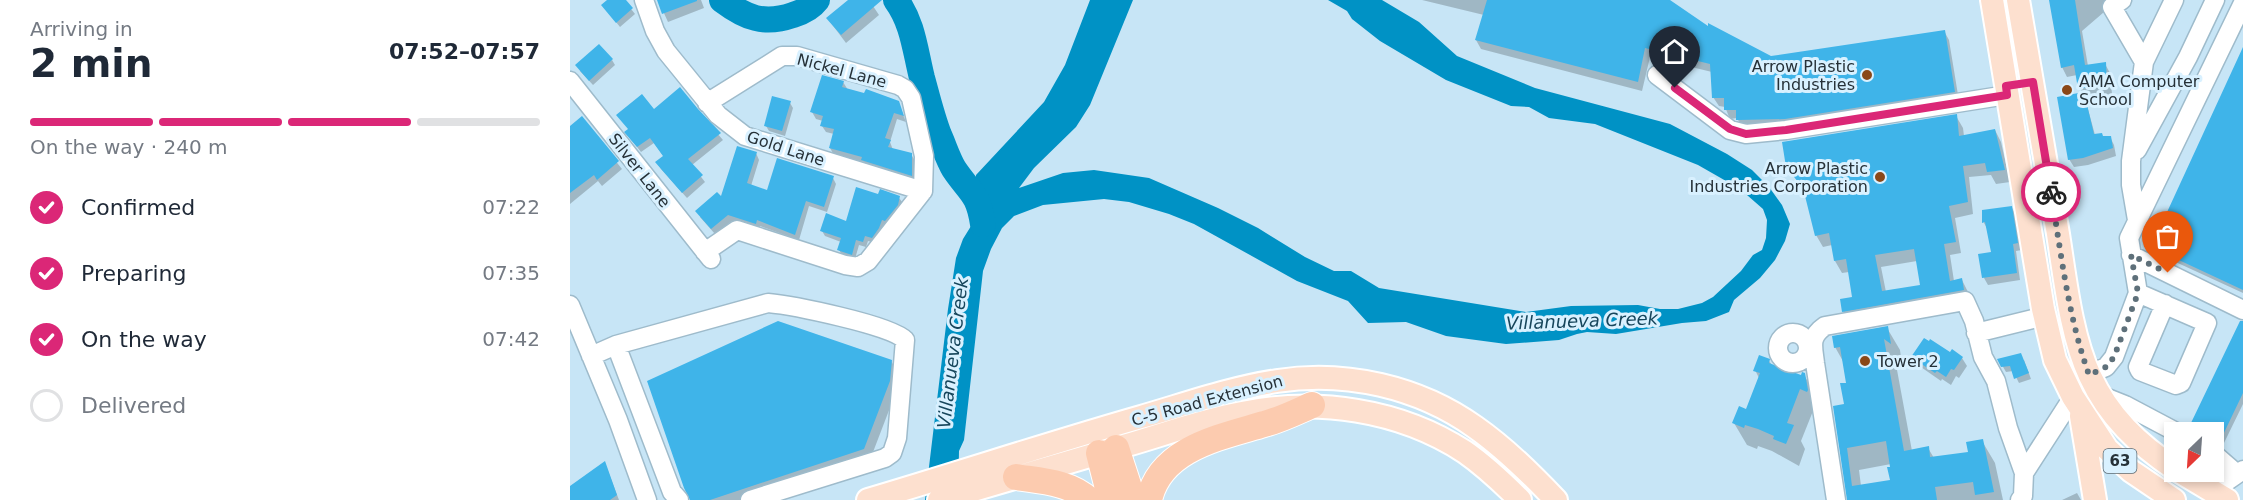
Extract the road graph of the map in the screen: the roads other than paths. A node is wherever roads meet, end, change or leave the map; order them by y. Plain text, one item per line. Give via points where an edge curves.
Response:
1 (644, 0) edge
2 (1992, 0) edge
3 (2018, 0) edge
4 (2121, 0) edge
5 (2174, 0) edge
6 (2215, 0) edge
7 (2243, 3) edge
8 (2144, 62) junction
9 (1657, 75) dead end
10 (570, 81) edge
11 (2033, 82) junction
12 (2007, 90) junction
13 (707, 103) junction
14 (2130, 161) junction
15 (923, 191) junction
16 (2137, 220) junction
17 (2131, 255) junction
18 (2138, 293) junction
19 (2165, 304) junction
20 (570, 305) edge
21 (2243, 310) edge
22 (2044, 316) junction
23 (1976, 333) junction
24 (616, 345) junction
25 (591, 356) junction
26 (2089, 375) junction
27 (2100, 395) junction
28 (2076, 403) junction
29 (1312, 405) junction
30 (2164, 426) edge
31 (1108, 451) junction
32 (2164, 462) edge
33 (2224, 463) edge
34 (2024, 473) junction
35 (1016, 477) junction
36 (2241, 478) edge
37 (2197, 482) edge
38 (641, 497) edge
39 (2223, 497) edge
40 (679, 500) edge
41 (750, 500) edge
42 (868, 500) edge
43 (939, 500) edge
44 (1089, 500) edge
45 (1111, 500) edge
46 (1132, 500) edge
47 (1149, 500) edge
48 (1520, 500) edge
49 (1556, 500) edge
50 (1836, 500) edge
51 (2020, 500) edge
52 (2095, 500) edge
53 (2174, 500) edge

1 - 13 street, Gold Lane via 666,51
2 - 12 main road, 63
3 - 11 main road, 63
4 - 8 street via 2112,7
5 - 8 street
6 - 14 street
7 - 16 street
8 - 14 street
9 - 12 street via 1730,129 1746,134
10 - 15 street, Silver Lane via 708,256 737,230 858,267 868,261
11 - 12 main road
11 - 26 main road, 63 via 2069,301
12 - 22 main road, 63
13 - 15 street, Gold Lane via 745,136
13 - 15 street, Nickel Lane via 788,55 898,85 911,98 924,156
14 - 16 street
16 - 17 street via 2129,238
17 - 18 street
17 - 21 street
18 - 19 street
18 - 26 street via 2114,357 2106,367
19 - 19 street via 2207,323 2181,383 2176,386 2138,367
20 - 25 street
22 - 23 street
22 - 28 main road, 63 via 2055,360
23 - 34 street via 1996,381
23 - 50 street via 1965,301 1825,326 1817,332 1810,352
24 - 25 street
24 - 40 street via 672,492
24 - 41 street via 768,303 793,305 900,334 905,340 897,438 892,453
25 - 38 street via 618,420
26 - 27 main road, 63
27 - 30 street
27 - 32 main road, 63 via 2121,426
28 - 34 street
28 - 52 main road
28 - 53 main road, 63 via 2107,449
29 - 31 main road, C-5 Road Extension via 1241,413
29 - 47 highway via 1182,454 1161,473
29 - 48 main road, C-5 Road Extension via 1373,414 1425,431 1478,462
31 - 35 main road, C-5 Road Extension
31 - 45 highway
31 - 46 highway
33 - 36 street
34 - 51 street
35 - 43 main road, C-5 Road Extension
35 - 44 highway via 1062,485
36 - 39 main road
37 - 39 main road, 63
42 - 49 main road, C-5 Road Extension via 1256,385 1334,378 1398,389 1437,404 1490,438

